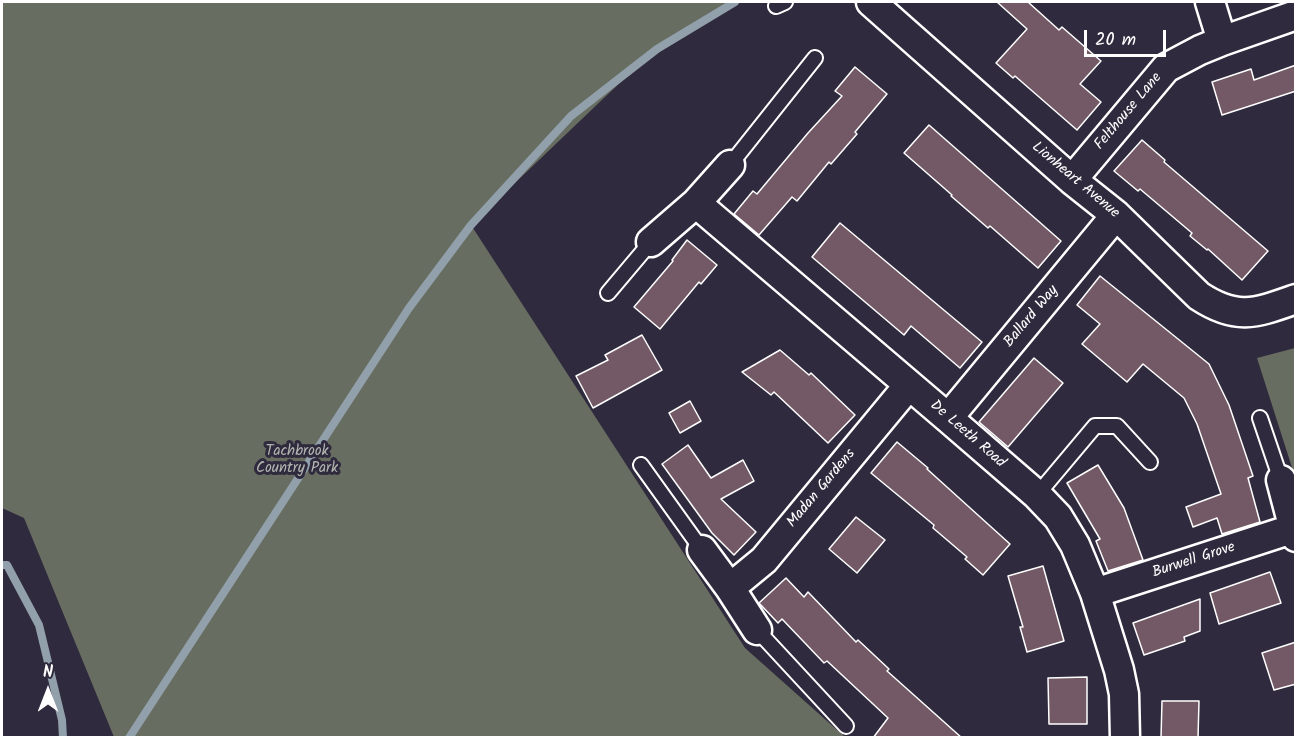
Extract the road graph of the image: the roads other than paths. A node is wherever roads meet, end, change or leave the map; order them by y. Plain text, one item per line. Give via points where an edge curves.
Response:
1 (1209, 2) edge
2 (878, 4) edge
3 (1296, 15) edge
4 (1222, 40) junction
5 (815, 58) dead end
6 (730, 165) joint
7 (1072, 180) junction
8 (696, 203) junction
9 (1116, 215) junction
10 (651, 242) joint
11 (608, 293) dead end
12 (1295, 300) edge
13 (909, 385) junction
14 (948, 418) junction
15 (1260, 418) dead end
16 (1150, 462) dead end
17 (641, 465) dead end
18 (1281, 480) joint
19 (1037, 495) junction
20 (1294, 533) edge
21 (702, 550) joint
22 (730, 588) junction
23 (1095, 593) junction
24 (757, 630) joint
25 (846, 726) dead end
26 (1125, 738) edge

1 - 4 street
2 - 7 street, Lionheart Avenue
3 - 4 street, Felthouse Lane
4 - 7 street, Felthouse Lane via 1166,68
5 - 6 lane
6 - 8 street
7 - 9 street, Lionheart Avenue
8 - 10 street
8 - 13 street, De Leeth Road
9 - 12 street, Lionheart Avenue via 1214,306 1248,313
9 - 14 street, Ballard Way
10 - 11 lane
13 - 14 street, De Leeth Road
13 - 22 street, Madan Gardens via 764,560
14 - 19 street, De Leeth Road
15 - 18 lane
16 - 19 lane via 1117,426 1095,426
17 - 21 lane
18 - 20 street, Burwell Grove
19 - 23 street, De Leeth Road via 1058,517 1075,545
20 - 23 street, Burwell Grove
21 - 22 street
22 - 24 street
23 - 26 street, De Leeth Road via 1124,694
24 - 25 lane

